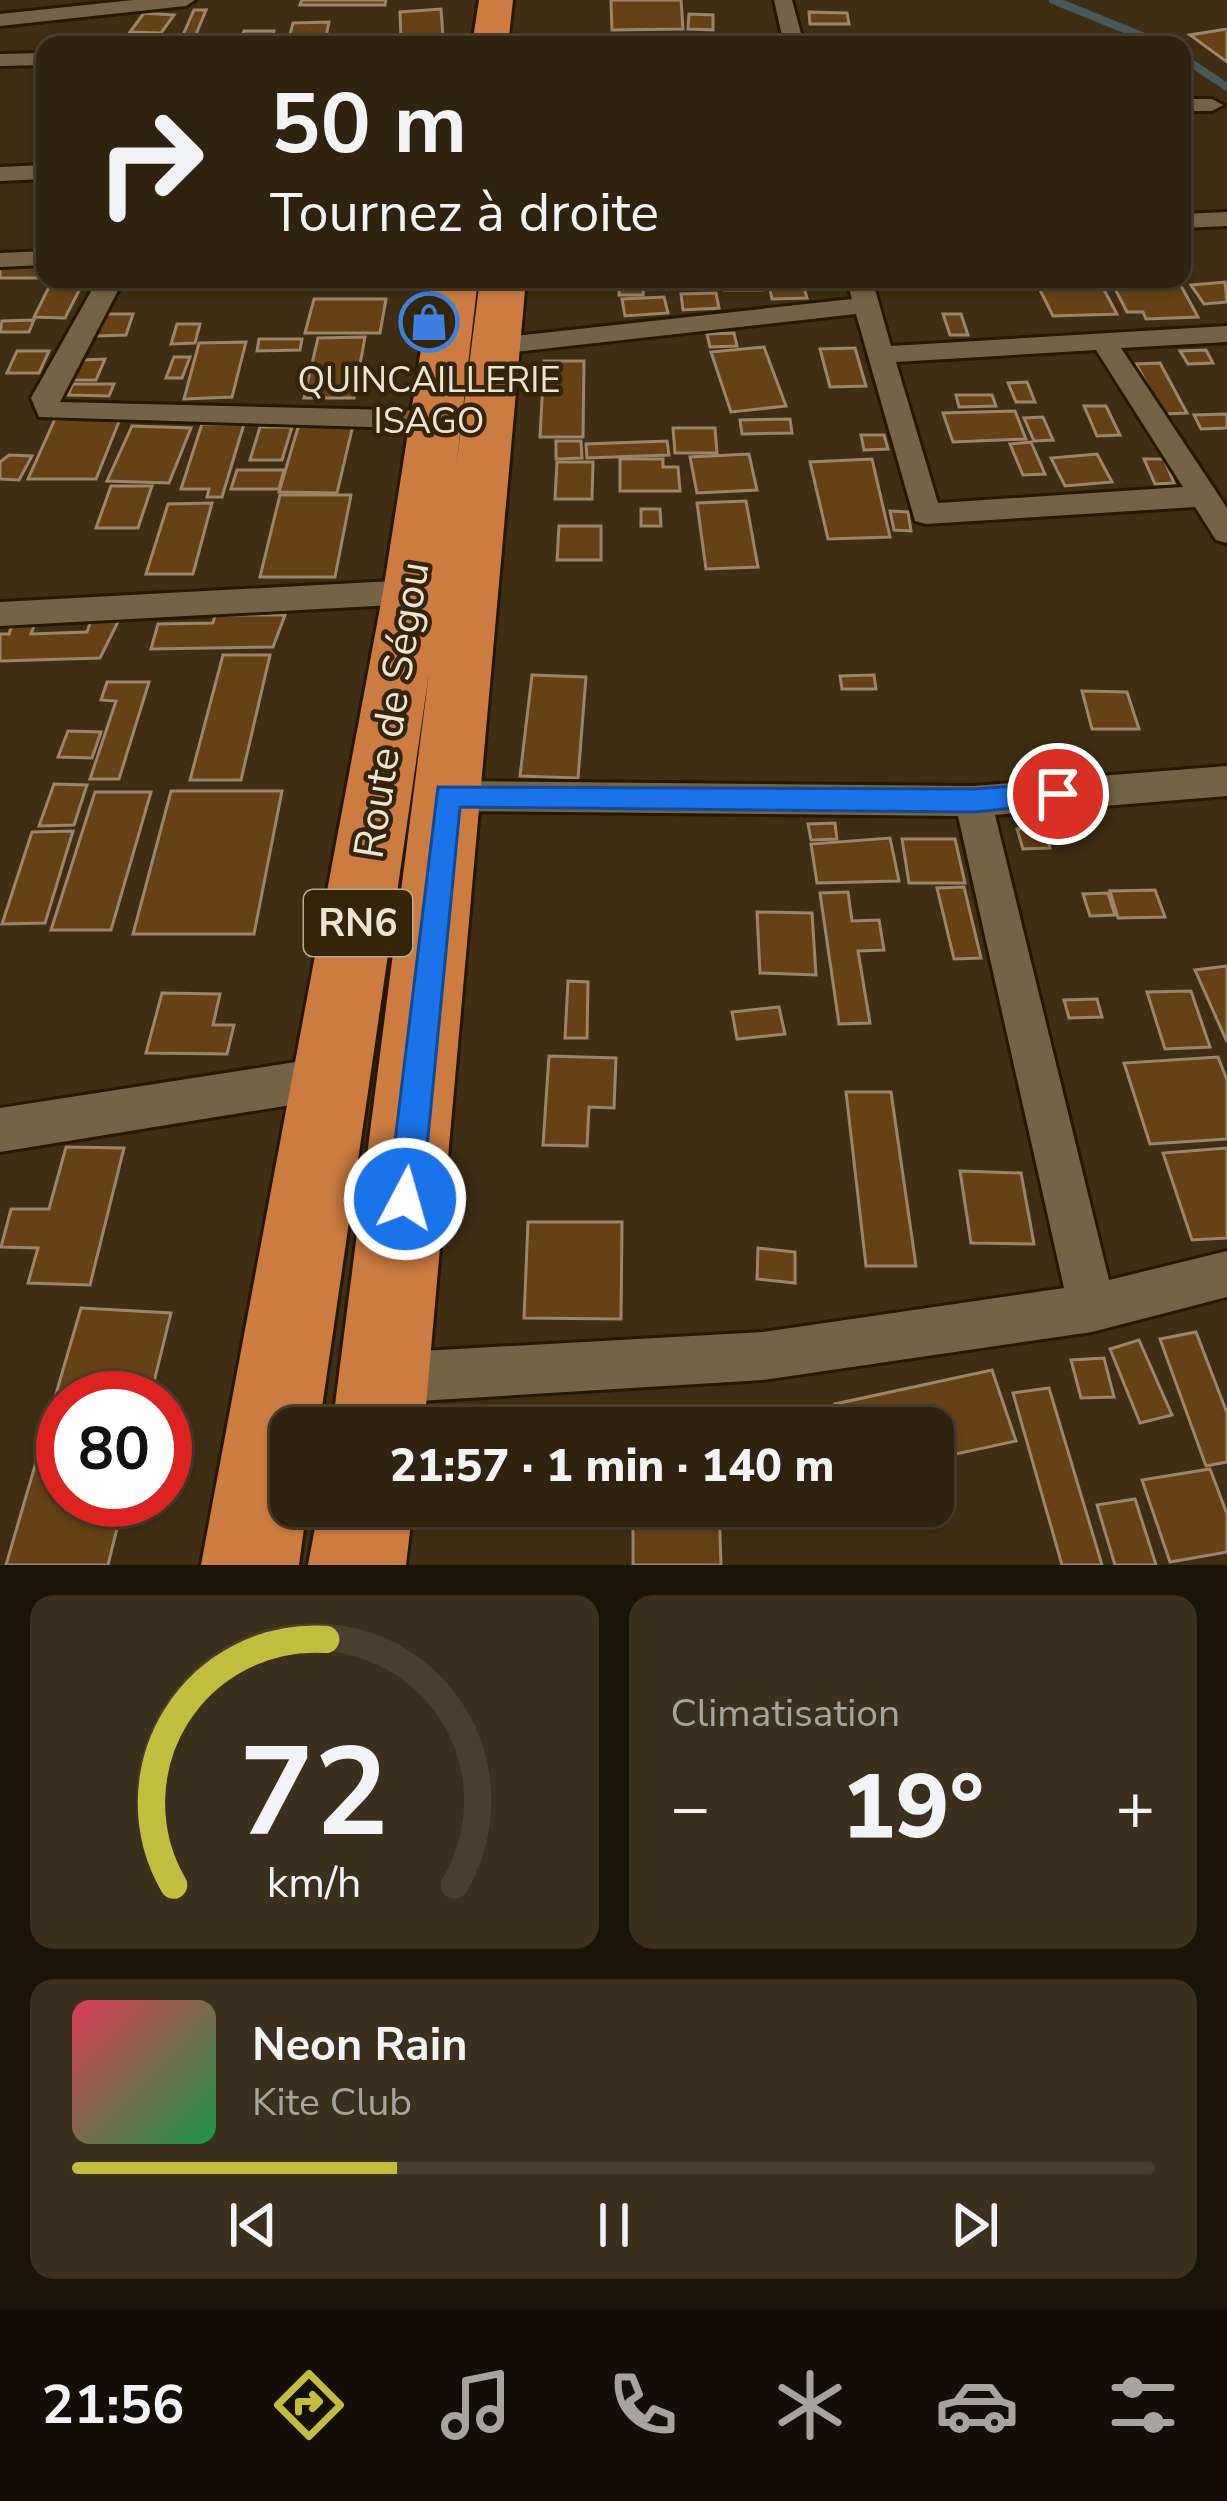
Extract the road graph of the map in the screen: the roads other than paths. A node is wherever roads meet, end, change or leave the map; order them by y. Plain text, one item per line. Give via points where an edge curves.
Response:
1 (186, 0) edge
2 (496, 0) edge
3 (529, 0) edge
4 (783, 0) edge
5 (0, 20) edge
6 (491, 36) edge
7 (526, 36) edge
8 (792, 36) edge
9 (36, 59) edge
10 (0, 60) edge
11 (1191, 105) edge
12 (1212, 105) dead end
13 (36, 172) edge
14 (0, 174) edge
15 (1227, 219) edge
16 (1191, 221) edge
17 (36, 258) edge
18 (0, 260) edge
19 (106, 288) edge
20 (454, 288) edge
21 (502, 288) edge
22 (863, 292) edge
23 (1227, 334) edge
24 (1103, 341) junction
25 (496, 346) junction
26 (880, 355) junction
27 (436, 420) junction
28 (1202, 496) junction
29 (1227, 532) edge
30 (412, 592) junction
31 (0, 614) edge
32 (1227, 782) edge
33 (447, 796) junction
34 (973, 801) junction
35 (334, 1078) junction
36 (0, 1130) edge
37 (1227, 1274) edge
38 (1092, 1308) junction
39 (382, 1403) edge
40 (363, 1527) edge
41 (250, 1565) edge
42 (357, 1565) edge

1 - 5 street
2 - 6 highway
3 - 7 highway
4 - 8 street
9 - 10 street
11 - 12 street
13 - 14 street
15 - 16 street
17 - 18 street
19 - 27 street via 45,398 49,411
20 - 27 highway, Route de Ségou / RN6
21 - 25 highway, Route de Ségou / RN6
22 - 25 street
22 - 26 street
23 - 24 street
24 - 26 street
24 - 28 street
25 - 33 highway, Route de Ségou / RN6
26 - 28 street via 926,514
27 - 30 highway, Route de Ségou / RN6
28 - 29 street
30 - 31 street
30 - 35 highway, Route de Ségou / RN6
32 - 34 street
33 - 34 street
33 - 39 highway, Route de Ségou / RN6
34 - 38 street
35 - 36 street
35 - 41 highway, Route de Ségou / RN6
37 - 38 street
38 - 39 street
40 - 42 highway

